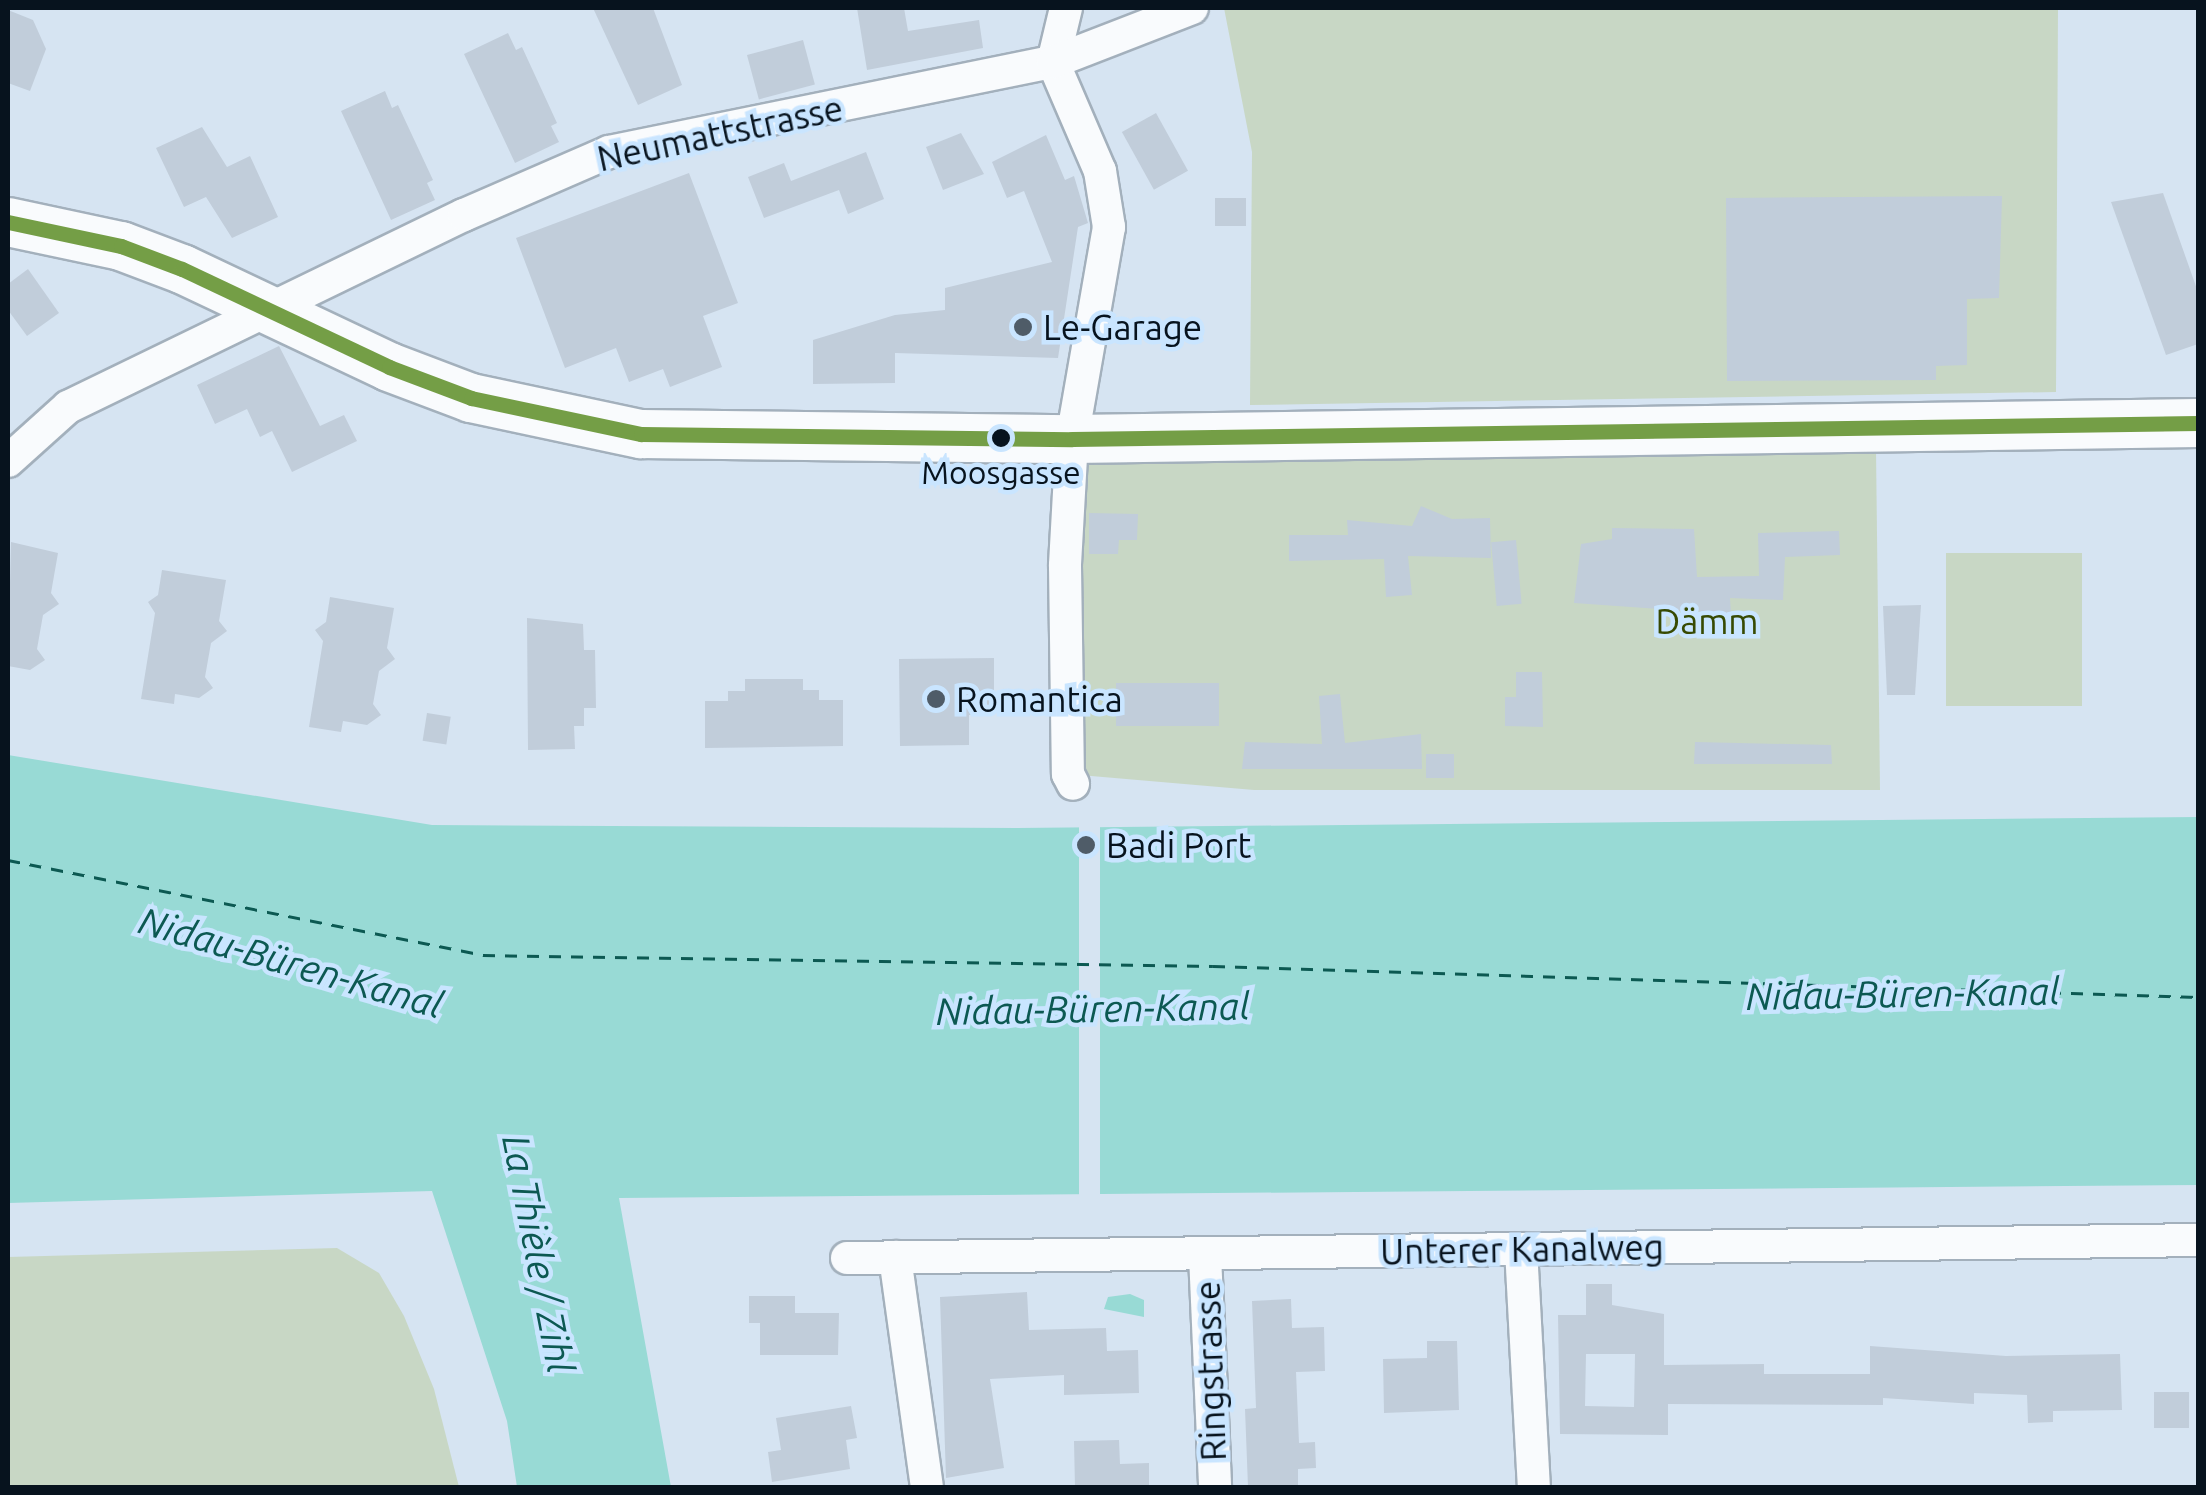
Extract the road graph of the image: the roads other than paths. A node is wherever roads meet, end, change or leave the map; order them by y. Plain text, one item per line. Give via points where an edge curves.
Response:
1 (1066, 8) edge
2 (1192, 8) edge
3 (1053, 62) junction
4 (8, 222) edge
5 (266, 310) junction
6 (2198, 422) edge
7 (1072, 439) junction
8 (8, 461) edge
9 (1074, 784) dead end
10 (2198, 1240) edge
11 (1521, 1249) junction
12 (1206, 1255) junction
13 (895, 1257) junction
14 (846, 1258) dead end
15 (927, 1488) edge
16 (1215, 1488) edge
17 (1534, 1488) edge

1 - 3 street
2 - 3 street, Neumattstrasse
3 - 5 street, Neumattstrasse via 609,152
3 - 7 street via 1100,171 1109,226
4 - 5 main road via 121,246
5 - 7 main road via 438,386 586,426 690,436
5 - 8 street, Neumattstrasse via 68,407
6 - 7 main road
7 - 9 street via 1065,566 1068,774
10 - 11 street, Unterer Kanalweg
11 - 12 street, Unterer Kanalweg
11 - 17 street
12 - 13 street, Unterer Kanalweg
12 - 16 street, Ringstrasse
13 - 14 street, Unterer Kanalweg
13 - 15 street

